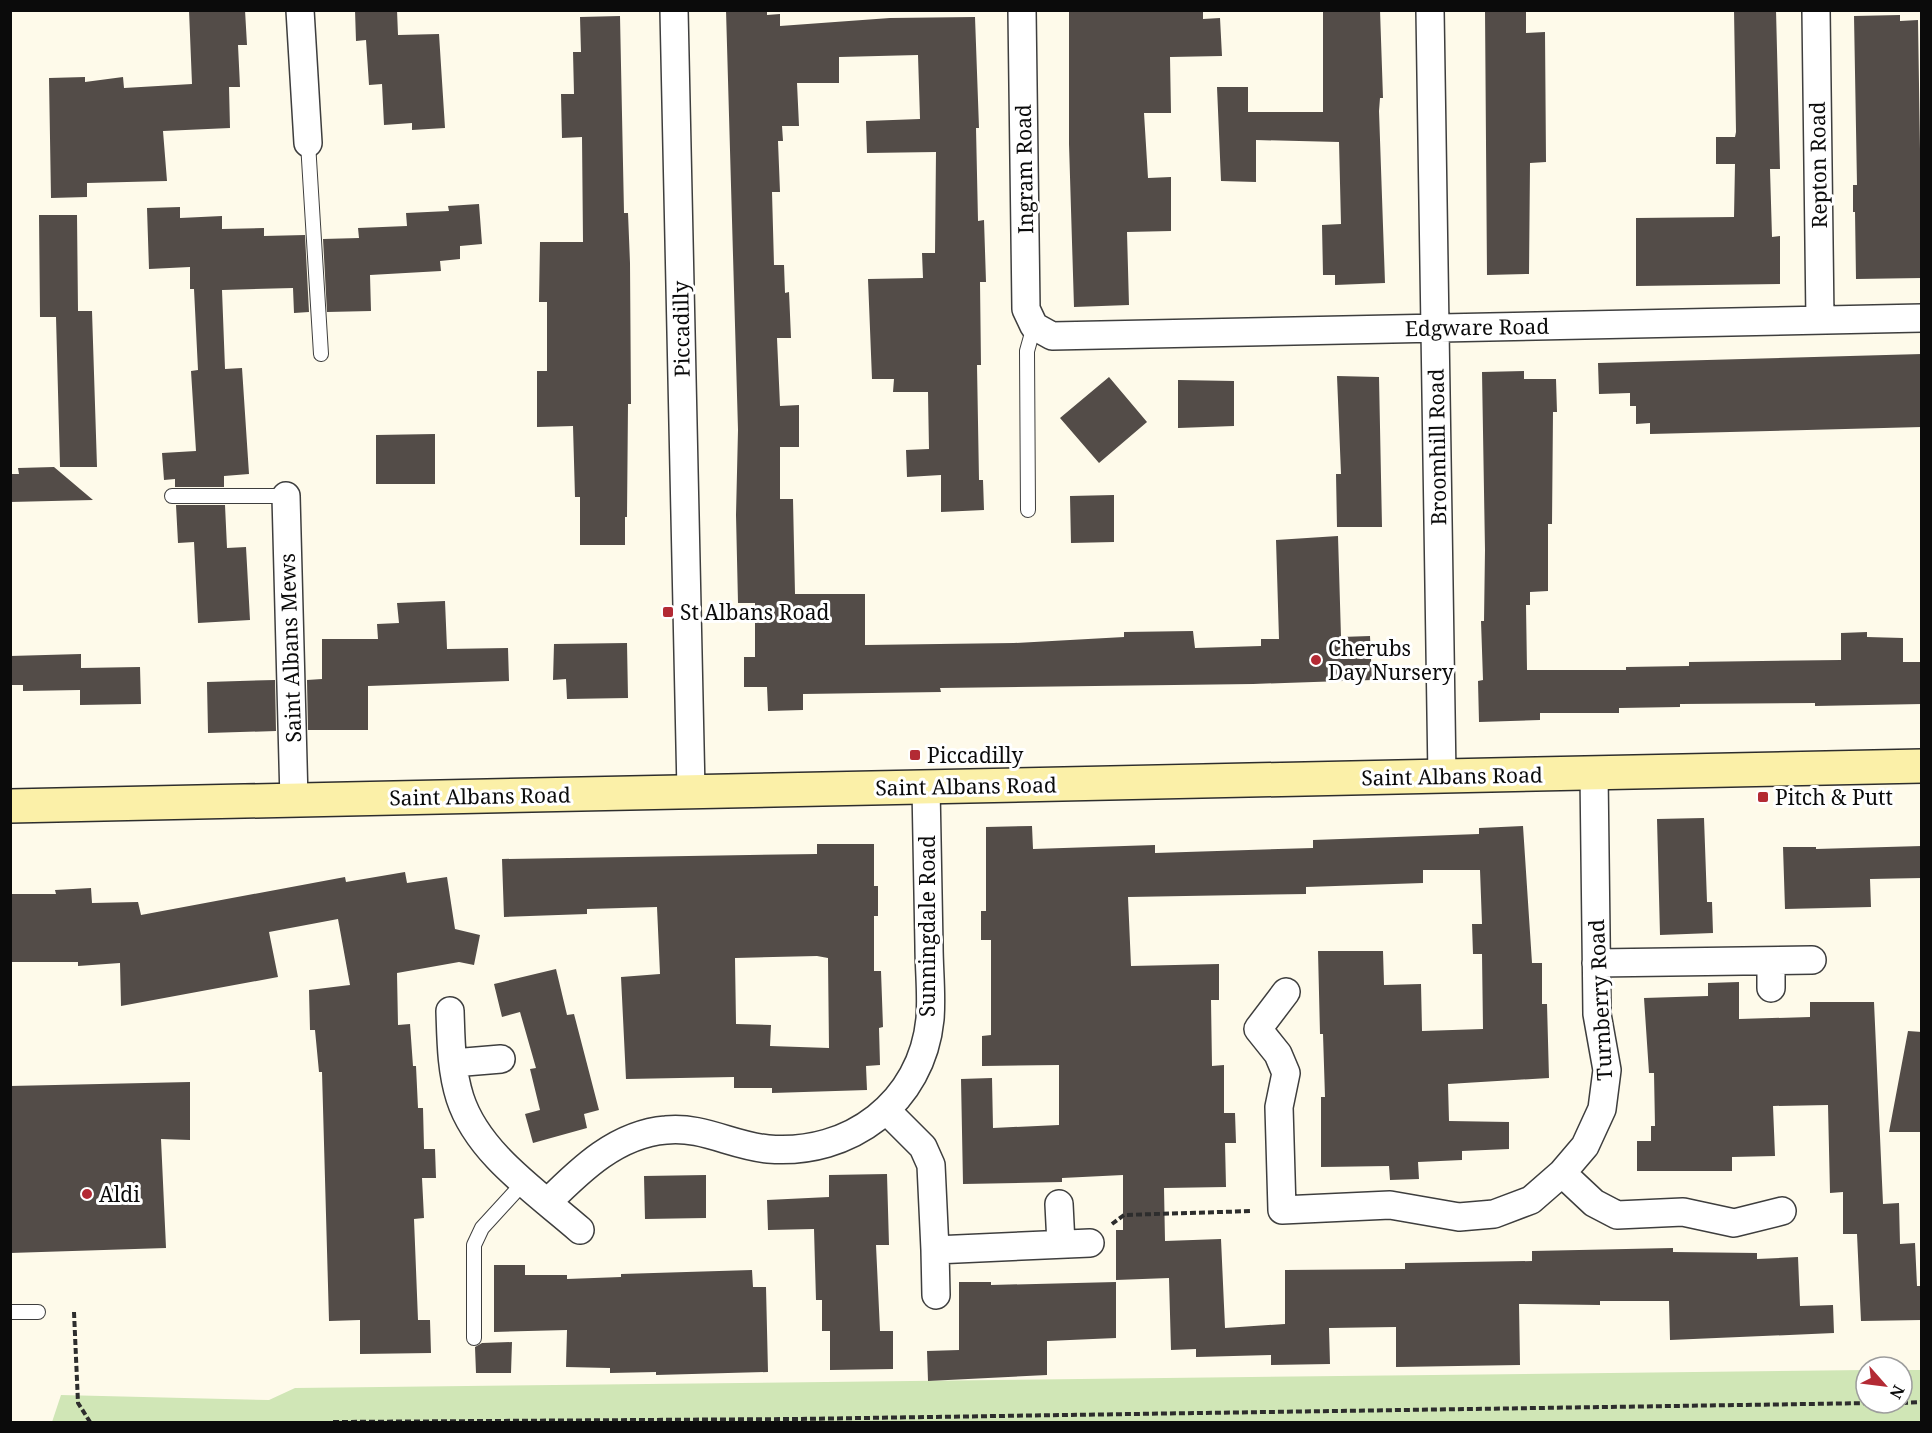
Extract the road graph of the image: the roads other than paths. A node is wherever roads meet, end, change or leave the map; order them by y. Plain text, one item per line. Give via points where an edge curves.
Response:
1 (300, 10) edge
2 (674, 10) edge
3 (1022, 10) edge
4 (1430, 10) edge
5 (1816, 10) edge
6 (308, 143) joint
7 (1922, 318) edge
8 (1820, 320) junction
9 (1034, 326) junction
10 (1435, 328) junction
11 (321, 354) dead end
12 (172, 496) dead end
13 (286, 496) joint
14 (1028, 510) dead end
15 (1922, 766) edge
16 (1594, 773) junction
17 (1442, 776) junction
18 (926, 787) junction
19 (691, 791) junction
20 (294, 800) junction
21 (10, 806) edge
22 (1812, 960) dead end
23 (1596, 963) junction
24 (1286, 992) dead end
25 (450, 1011) dead end
26 (501, 1059) dead end
27 (453, 1064) junction
28 (886, 1111) junction
29 (1562, 1173) junction
30 (525, 1181) junction
31 (548, 1202) junction
32 (1059, 1204) dead end
33 (1782, 1211) dead end
34 (580, 1230) dead end
35 (1090, 1243) road end
36 (1061, 1244) junction
37 (935, 1250) junction
38 (936, 1295) dead end
39 (10, 1312) edge
40 (38, 1312) dead end
41 (474, 1338) dead end

1 - 6 street
2 - 19 street, Piccadilly
3 - 9 street, Ingram Road via 1026,309
4 - 10 street, Broomhill Road
5 - 8 street, Repton Road
6 - 11 lane
7 - 8 street, Edgware Road
8 - 10 street, Edgware Road
9 - 10 street, Edgware Road via 1052,336
9 - 14 lane via 1027,351
10 - 17 street, Broomhill Road
12 - 13 lane
13 - 20 street, Saint Albans Mews
15 - 16 street, Saint Albans Road
16 - 17 street, Saint Albans Road
16 - 23 street, Turnberry Road
17 - 18 street, Saint Albans Road
18 - 19 street, Saint Albans Road
18 - 28 street, Sunningdale Road via 930,1019 917,1070
19 - 20 street, Saint Albans Road
20 - 21 street, Saint Albans Road
22 - 23 street via 1771,974
23 - 29 street, Turnberry Road via 1597,1014 1607,1070 1602,1109 1585,1146
24 - 29 street, Turnberry Road via 1258,1029 1278,1054 1286,1073 1279,1107 1282,1210 1390,1205 1459,1217 1494,1214 1531,1200
25 - 27 street
26 - 27 street
27 - 30 street via 460,1098 470,1120 484,1142
28 - 31 street, Sunningdale Road via 852,1135 812,1147 767,1149 710,1133 666,1130 630,1137 582,1168
28 - 37 street via 923,1147 931,1165
29 - 33 street via 1594,1203 1617,1215 1683,1212 1734,1223
30 - 31 street
30 - 41 lane via 482,1228 474,1245
31 - 34 street
32 - 36 street
35 - 36 street
36 - 37 street
37 - 38 street
39 - 40 lane

